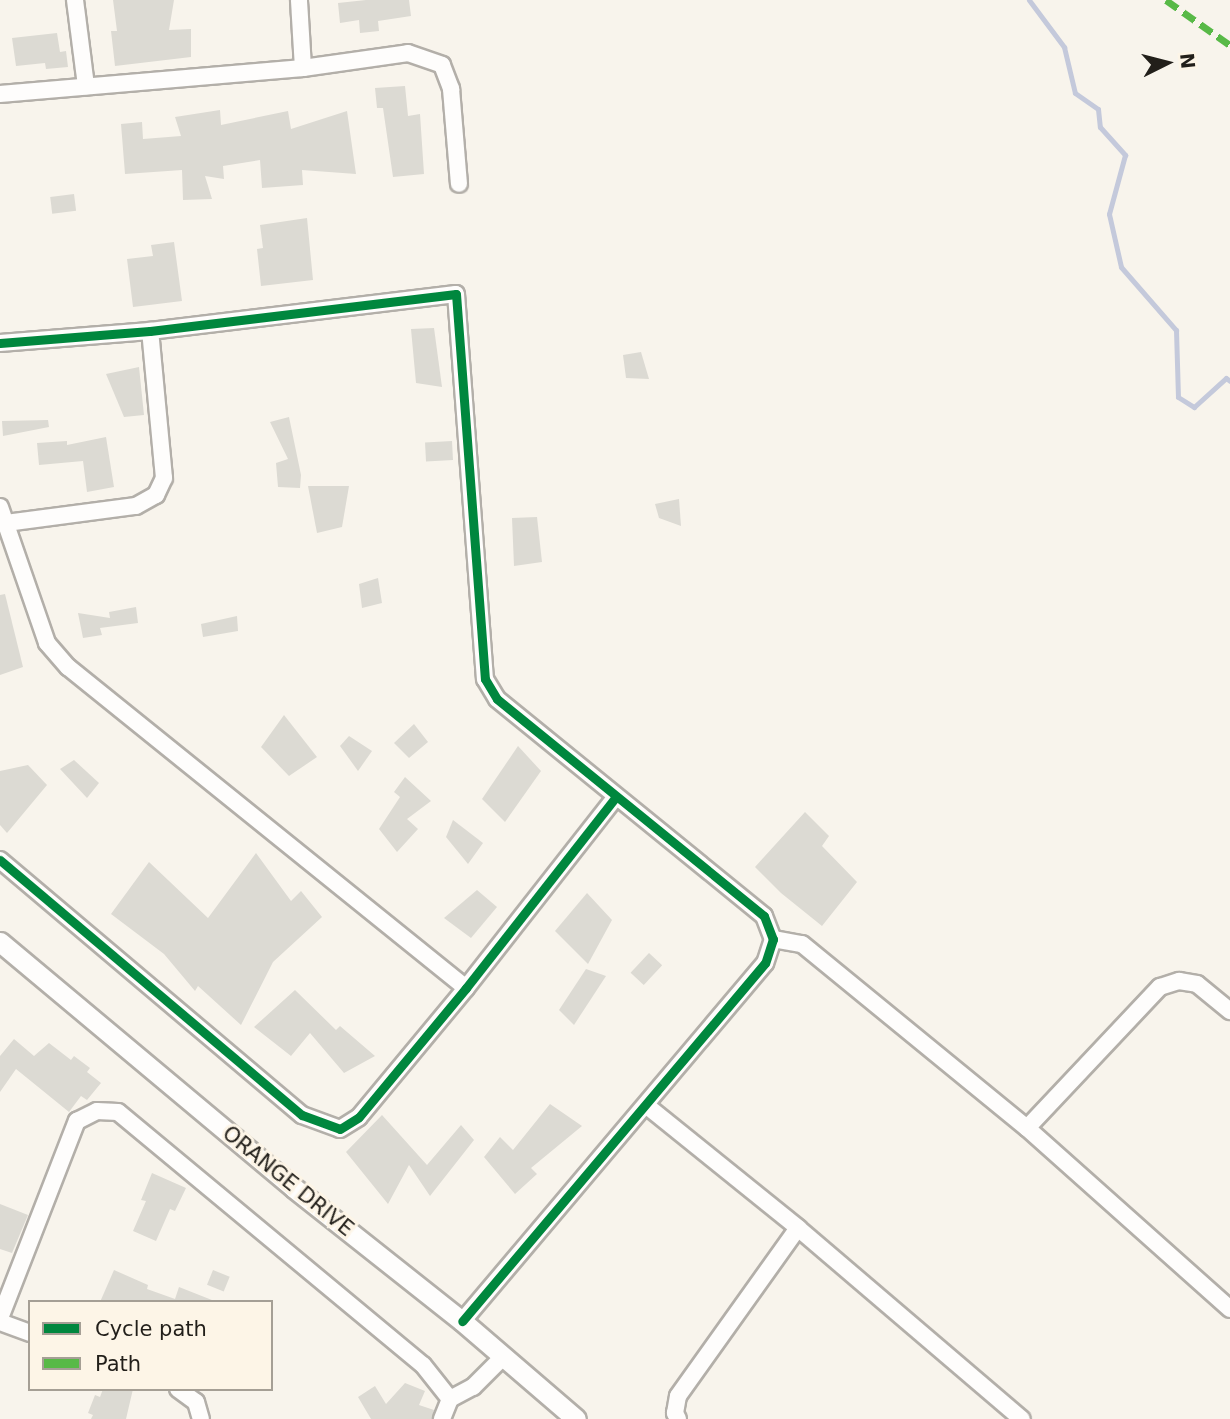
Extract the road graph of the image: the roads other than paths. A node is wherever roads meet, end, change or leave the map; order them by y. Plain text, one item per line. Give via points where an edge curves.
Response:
1 (75, 0) edge
2 (299, 0) edge
3 (303, 68) junction
4 (86, 86) junction
5 (0, 94) edge
6 (459, 184) dead end
7 (150, 331) junction
8 (0, 343) edge
9 (0, 507) edge
10 (6, 523) junction
11 (615, 797) junction
12 (0, 860) edge
13 (773, 939) junction
14 (0, 942) edge
15 (466, 988) junction
16 (1230, 1010) edge
17 (647, 1106) junction
18 (1027, 1128) junction
19 (798, 1228) junction
20 (1230, 1309) edge
21 (0, 1320) edge
22 (462, 1321) junction
23 (28, 1332) edge
24 (502, 1358) junction
25 (181, 1391) edge
26 (450, 1399) junction
27 (201, 1419) edge
28 (442, 1419) edge
29 (576, 1419) edge
30 (678, 1419) edge
31 (1022, 1419) edge

1 - 4 street
2 - 3 street
3 - 4 street
3 - 6 street via 408,53 442,65 451,89
4 - 5 street
7 - 8 street
7 - 10 street via 164,478 156,495 136,506
7 - 11 street via 456,294 485,679 497,699
9 - 10 street
10 - 15 street via 47,643 68,667
11 - 13 street via 764,916
11 - 15 street
12 - 15 street via 302,1115 340,1129 359,1116
13 - 17 street via 765,963
13 - 18 street via 802,944
14 - 22 street, ORANGE DRIVE via 294,1188
16 - 18 street via 1197,984 1179,981 1160,987
17 - 19 street
17 - 22 street
18 - 20 street
19 - 30 street via 678,1396
19 - 31 street
21 - 23 street
21 - 26 street via 77,1121 97,1111 118,1112 423,1365
22 - 24 street, ORANGE DRIVE
24 - 26 street via 473,1387
24 - 29 street, ORANGE DRIVE
25 - 27 street via 196,1402
26 - 28 street

